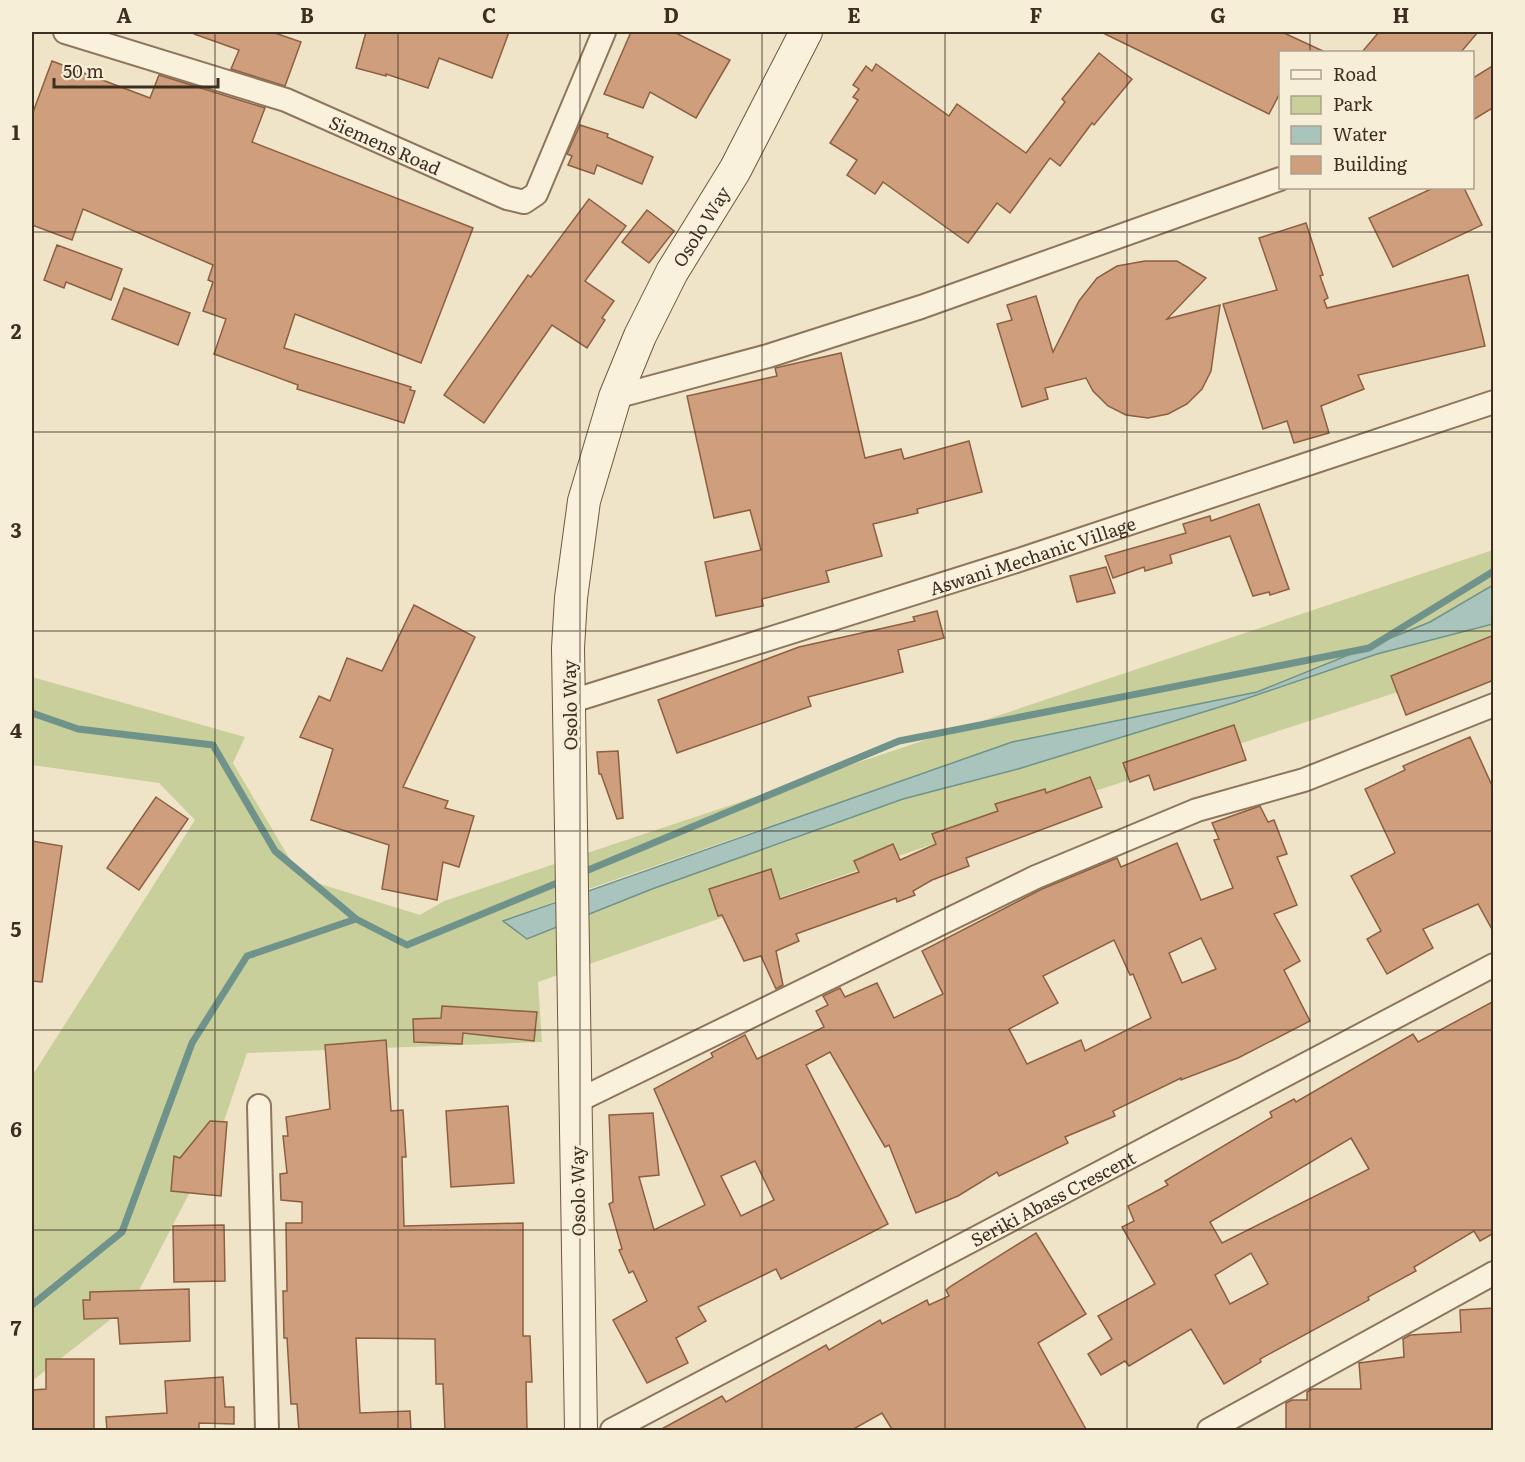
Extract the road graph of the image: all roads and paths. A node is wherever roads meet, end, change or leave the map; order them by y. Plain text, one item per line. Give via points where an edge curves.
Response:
1 (64, 32) edge
2 (604, 32) edge
3 (806, 32) edge
4 (1279, 180) edge
5 (615, 397) junction
6 (1494, 402) edge
7 (569, 702) junction
8 (1494, 705) edge
9 (1494, 965) edge
10 (575, 1102) junction
11 (259, 1106) dead end
12 (1494, 1273) edge
13 (1250, 1420) edge
14 (267, 1431) edge
15 (581, 1431) edge
16 (612, 1431) edge
17 (1209, 1431) edge

1 - 2 street, Siemens Road via 286,100 507,198 524,202 536,194
3 - 5 main road, Osolo Way via 735,170 672,272
4 - 5 street via 910,311 768,356
5 - 7 main road, Osolo Way via 584,501 571,598
6 - 7 street, Aswani Mechanic Village via 1016,561
7 - 10 main road, Osolo Way
8 - 10 street via 1305,780 1197,810 1036,877
9 - 16 street, Seriki Abass Crescent
10 - 15 main road, Osolo Way
11 - 14 street
12 - 13 street
13 - 17 street

